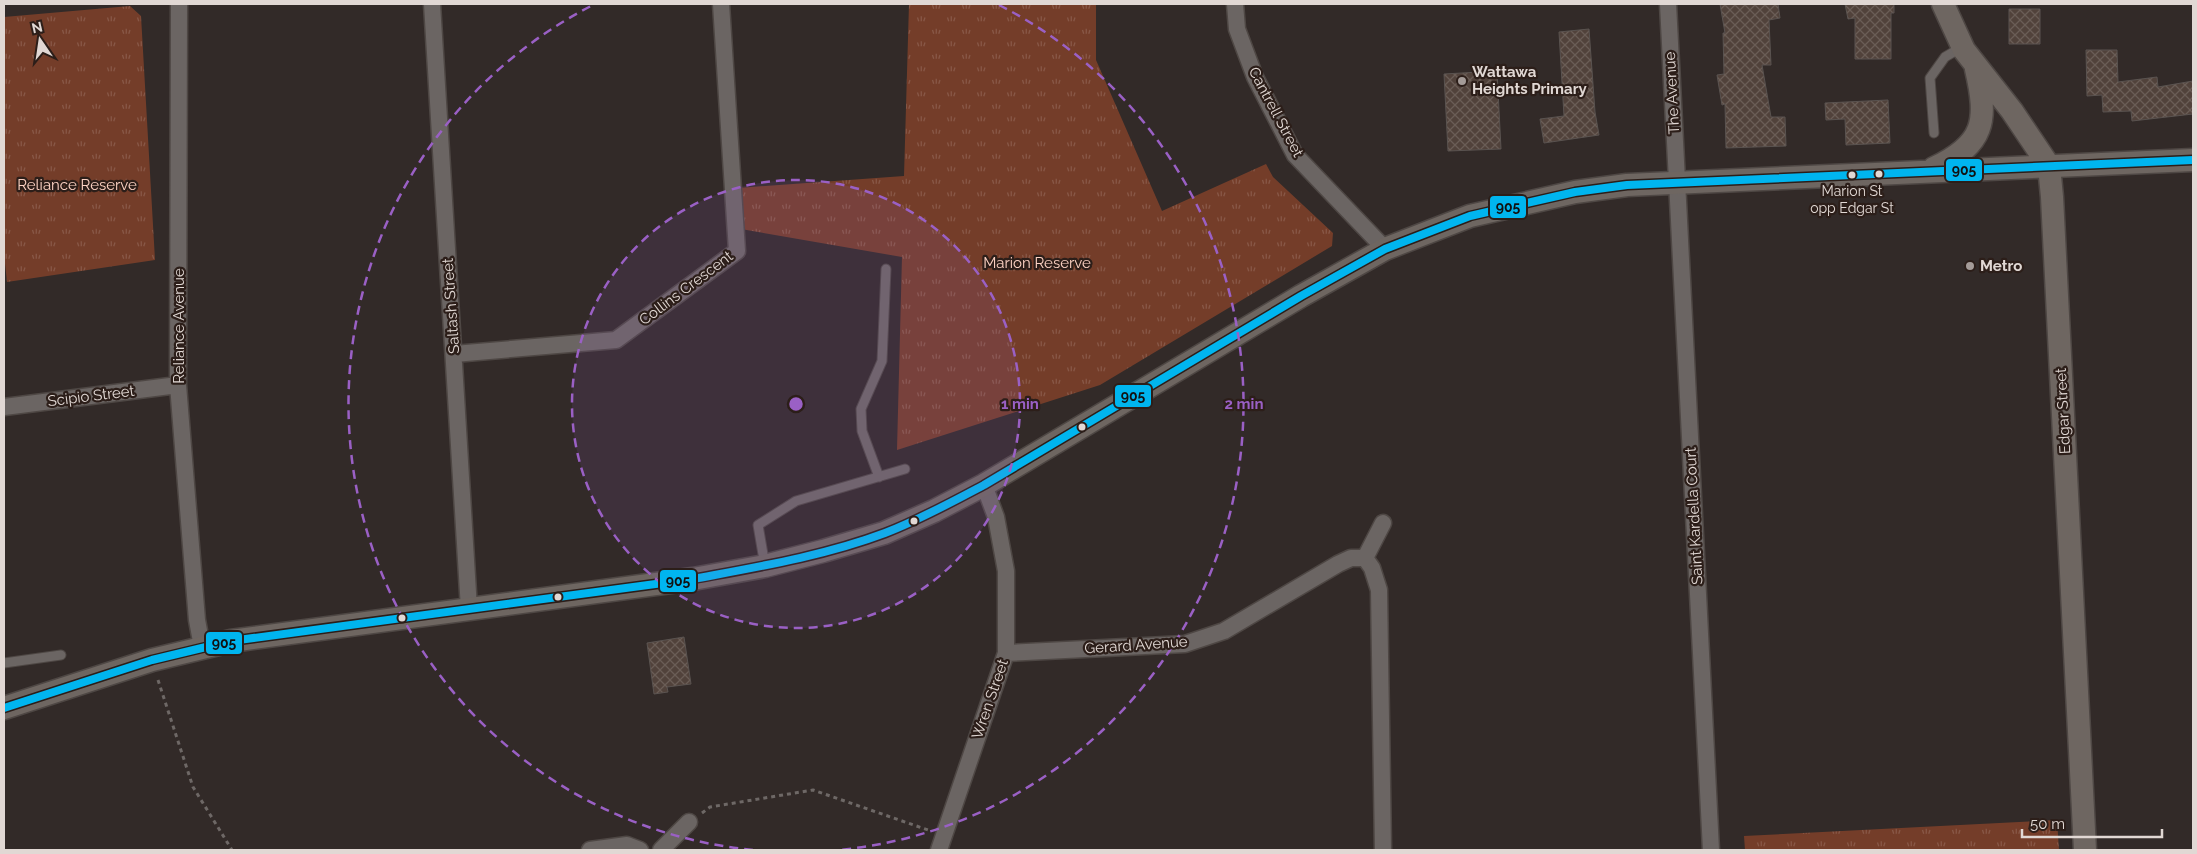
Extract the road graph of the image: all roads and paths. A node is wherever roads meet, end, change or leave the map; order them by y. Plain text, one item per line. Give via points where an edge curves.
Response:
1 (179, 4) edge
2 (432, 4) edge
3 (720, 4) edge
4 (1235, 4) edge
5 (1668, 4) edge
6 (1943, 4) edge
7 (1968, 55) junction
8 (1934, 133) dead end
9 (2193, 160) edge
10 (2049, 166) junction
11 (1926, 171) junction
12 (1678, 183) junction
13 (1384, 249) junction
14 (886, 269) dead end
15 (454, 354) junction
16 (178, 385) junction
17 (4, 407) edge
18 (905, 469) dead end
19 (879, 477) junction
20 (984, 485) junction
21 (1383, 523) dead end
22 (1365, 558) junction
23 (765, 566) junction
24 (469, 609) junction
25 (202, 647) junction
26 (1006, 653) junction
27 (61, 655) dead end
28 (152, 660) junction
29 (4, 663) edge
30 (4, 708) edge
31 (689, 822) joint
32 (941, 843) edge
33 (232, 850) edge
34 (590, 850) edge
35 (640, 850) edge
36 (661, 850) edge
37 (1383, 850) edge
38 (1711, 850) edge
39 (2085, 850) edge

1 - 16 street, Reliance Avenue
2 - 15 street, Saltash Street
3 - 15 street, Collins Crescent via 737,251 616,340
4 - 13 street, Cantrell Street via 1237,29 1255,77 1296,155
5 - 12 street, The Avenue
6 - 7 main road, Edgar Street
7 - 8 lane via 1945,57 1930,78
7 - 10 main road, Edgar Street via 2012,111
7 - 11 main road via 1981,91 1983,115 1978,133 1955,158
9 - 10 main road
10 - 11 main road
10 - 39 main road, Edgar Street
11 - 12 main road
12 - 13 main road via 1627,185 1526,202 1470,216
12 - 38 street, Saint Kardella Court
13 - 20 main road
14 - 19 lane via 882,361 861,409 866,444
15 - 24 street, Saltash Street
16 - 17 street, Scipio Street
16 - 25 street, Reliance Avenue via 197,620
18 - 19 lane
19 - 23 lane via 796,501 758,525
20 - 23 main road via 884,533
20 - 26 street, Wren Street via 996,518 1006,571
21 - 22 street
22 - 26 street, Gerard Avenue via 1351,558 1338,564 1224,631 1185,644
22 - 37 street via 1379,590
23 - 24 main road via 693,579
24 - 25 main road
25 - 28 main road
26 - 32 street, Wren Street
27 - 29 lane
28 - 30 main road
28 - 33 path via 193,787
31 - 32 path via 710,807 813,790
31 - 36 street
34 - 35 street via 628,845

